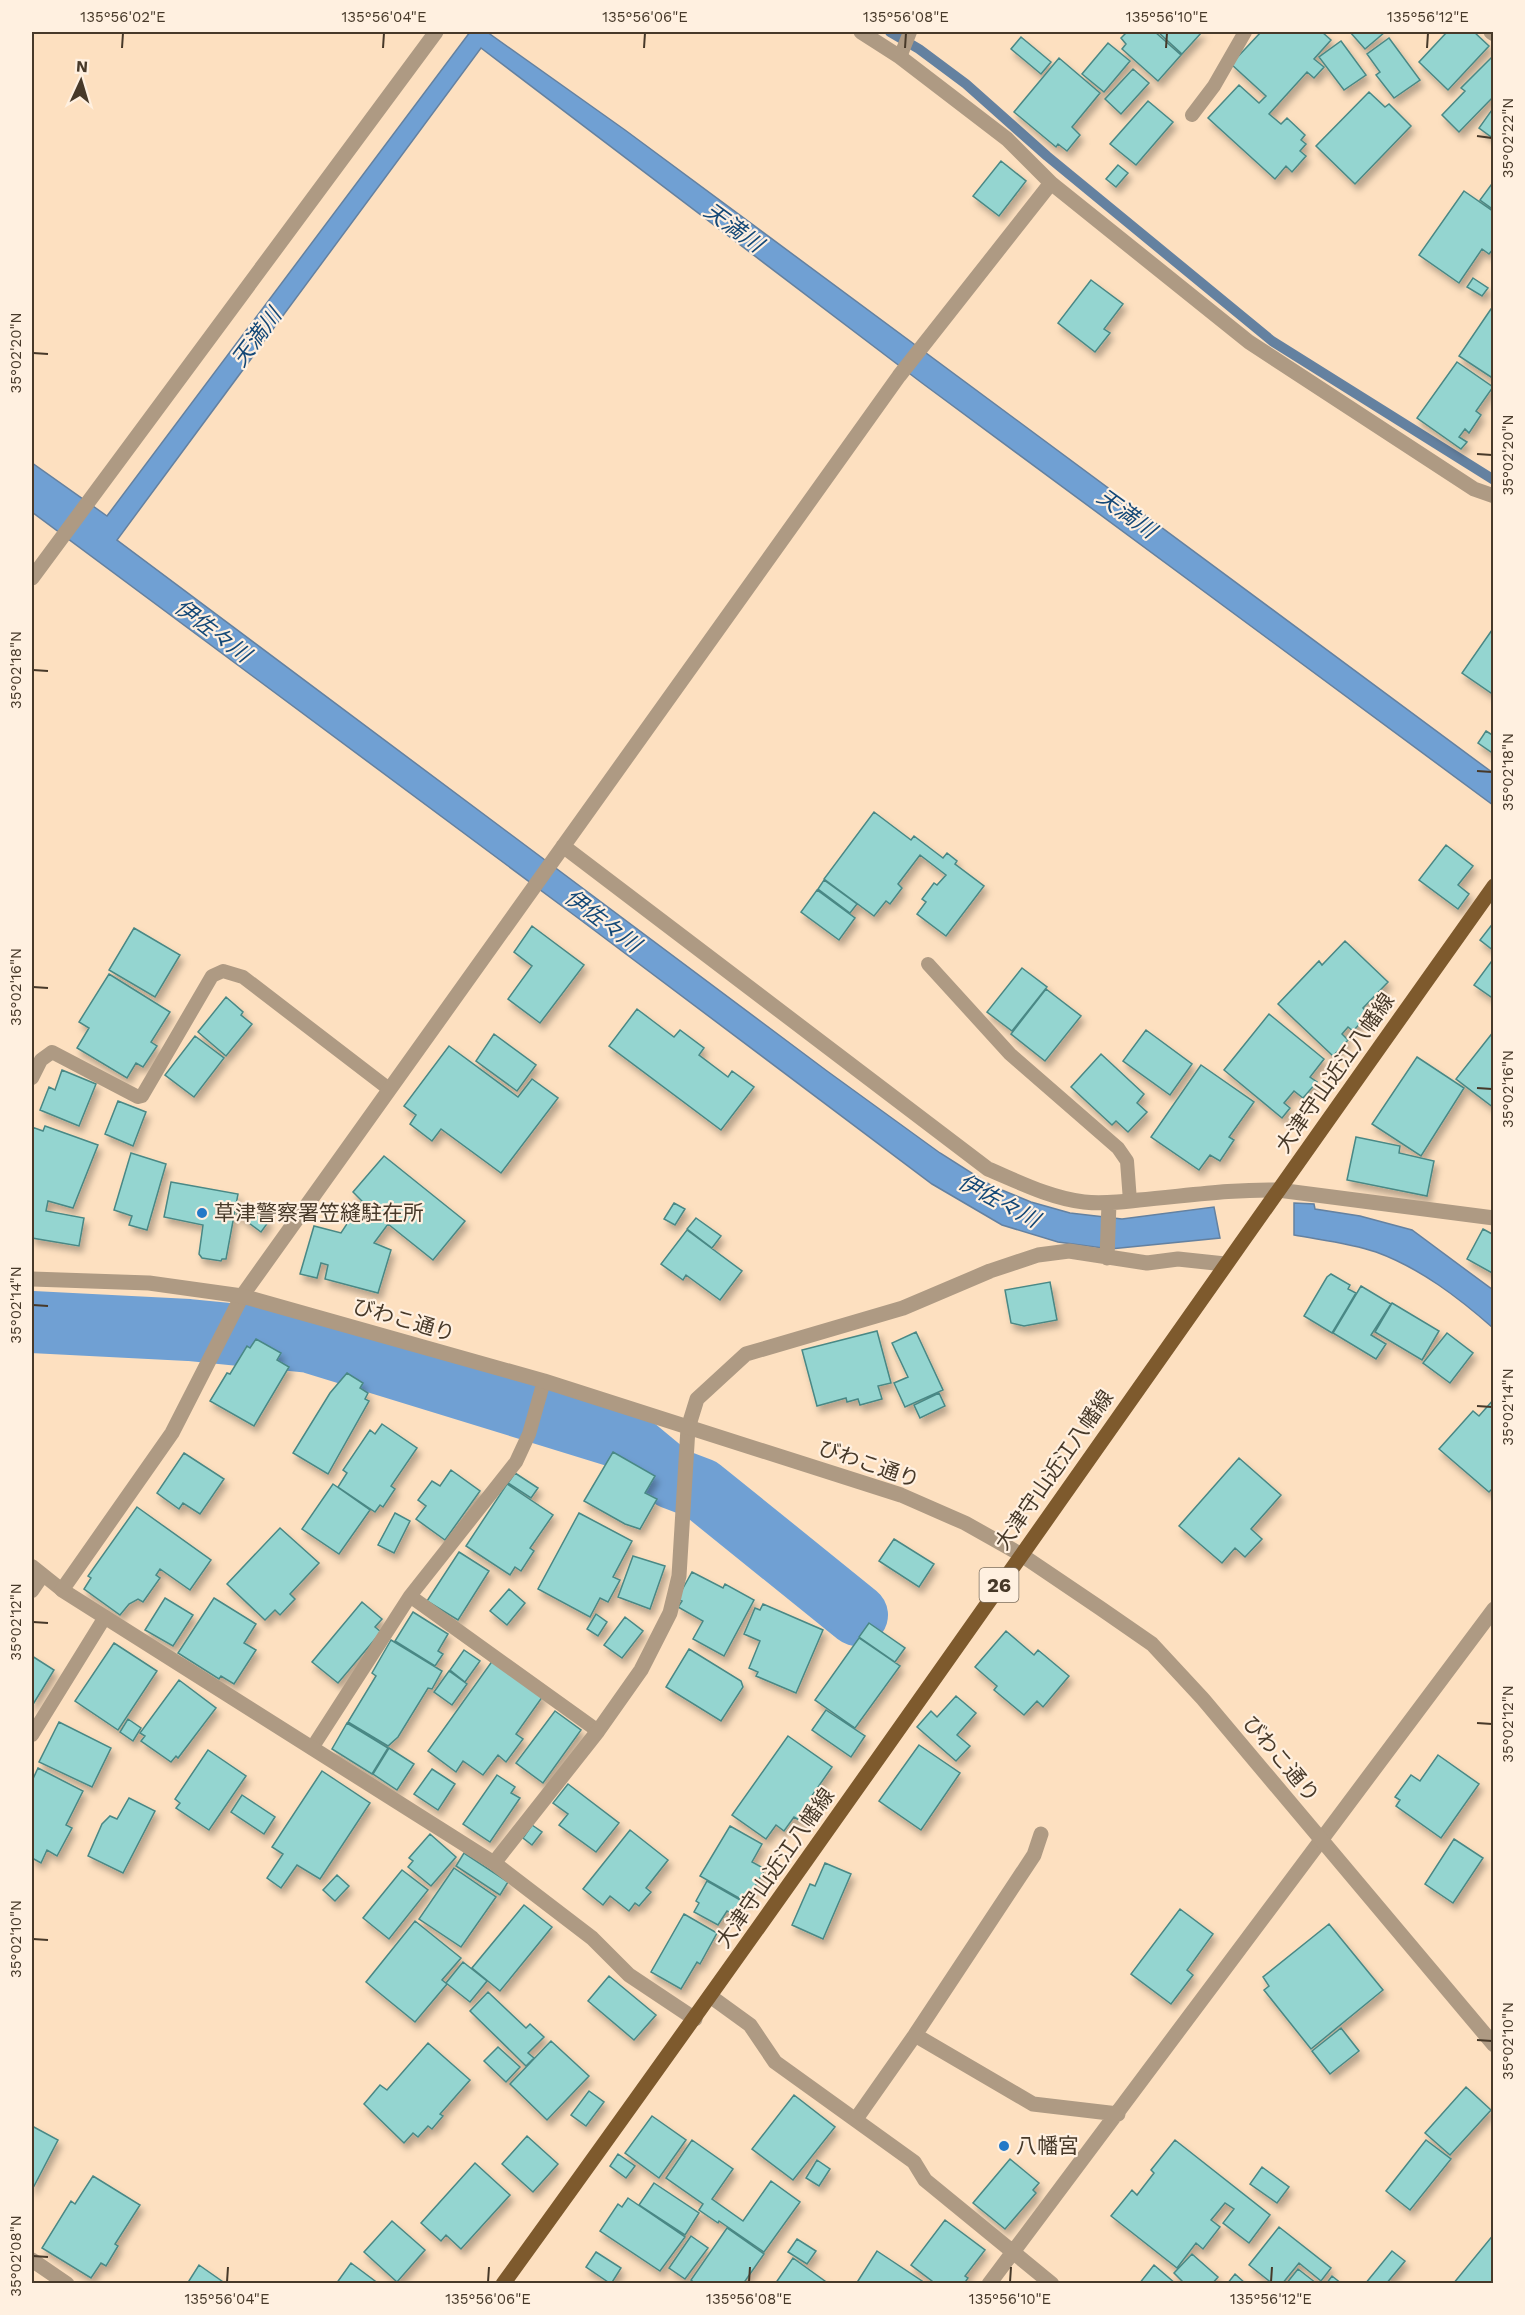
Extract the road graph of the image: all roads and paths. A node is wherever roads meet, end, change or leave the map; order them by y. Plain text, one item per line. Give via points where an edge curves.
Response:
1 (436, 32) edge
2 (861, 32) edge
3 (910, 32) edge
4 (1245, 32) edge
5 (900, 57) junction
6 (1192, 115) dead end
7 (1051, 183) junction
8 (1494, 496) edge
9 (32, 578) edge
10 (561, 849) junction
11 (1494, 886) edge
12 (928, 964) dead end
13 (32, 1078) edge
14 (389, 1089) junction
15 (1278, 1190) junction
16 (1130, 1201) junction
17 (1109, 1207) junction
18 (1494, 1218) edge
19 (1107, 1254) junction
20 (1225, 1264) junction
21 (32, 1279) edge
22 (242, 1296) junction
23 (544, 1381) junction
24 (688, 1428) junction
25 (1020, 1554) junction
26 (32, 1566) edge
27 (43, 1575) junction
28 (62, 1590) junction
29 (32, 1591) edge
30 (410, 1596) junction
31 (1494, 1609) edge
32 (105, 1617) junction
33 (598, 1731) junction
34 (32, 1735) edge
35 (312, 1748) junction
36 (1041, 1834) dead end
37 (1321, 1840) junction
38 (494, 1863) junction
39 (710, 1996) junction
40 (694, 2019) junction
41 (915, 2035) junction
42 (1494, 2045) edge
43 (1118, 2114) junction
44 (856, 2119) junction
45 (1013, 2253) junction
46 (32, 2260) edge
47 (67, 2283) edge
48 (503, 2283) edge
49 (989, 2283) edge
50 (1052, 2283) edge

1 - 9 street
2 - 5 street
3 - 5 lane
4 - 6 lane
5 - 7 street via 1007,139
7 - 8 street via 1249,342 1474,489
7 - 10 street via 899,376
10 - 14 street
10 - 17 street via 988,1169 1041,1192
11 - 15 main road, 大津守山近江八幡線 / 26
12 - 16 lane via 1011,1054 1118,1148 1127,1161
13 - 14 lane via 41,1060 52,1052 142,1096 212,976 223,971 243,977
14 - 22 street
15 - 16 street via 1242,1189
15 - 18 street
15 - 20 main road, 大津守山近江八幡線 / 26
16 - 17 street
17 - 19 street
19 - 20 street via 1147,1263 1178,1259
19 - 24 street via 1069,1251 1038,1255 990,1270 903,1308 746,1354 697,1399
20 - 25 main road, 大津守山近江八幡線 / 26
21 - 22 street, びわこ通り via 149,1283
22 - 23 street, びわこ通り
22 - 28 street via 172,1433
23 - 24 street, びわこ通り
23 - 30 lane via 529,1434 516,1462
24 - 25 street, びわこ通り via 901,1495
24 - 33 street via 679,1576 670,1612 640,1670
25 - 37 street, びわこ通り via 1152,1644
25 - 39 main road, 大津守山近江八幡線 / 26
26 - 27 lane
27 - 28 lane
27 - 29 lane
28 - 32 street
30 - 33 lane
30 - 35 lane
31 - 37 street
32 - 34 lane
32 - 35 street
33 - 38 street
35 - 38 street
36 - 41 street via 1034,1855
37 - 42 street, びわこ通り
37 - 43 street
38 - 40 street via 592,1938 629,1975
39 - 40 main road, 大津守山近江八幡線 / 26
39 - 44 street via 750,2025 775,2062
40 - 48 main road, 大津守山近江八幡線 / 26
41 - 43 street via 1033,2104
41 - 44 street
43 - 45 street
44 - 45 street via 914,2162 925,2180
45 - 49 street
45 - 50 street
46 - 47 street

